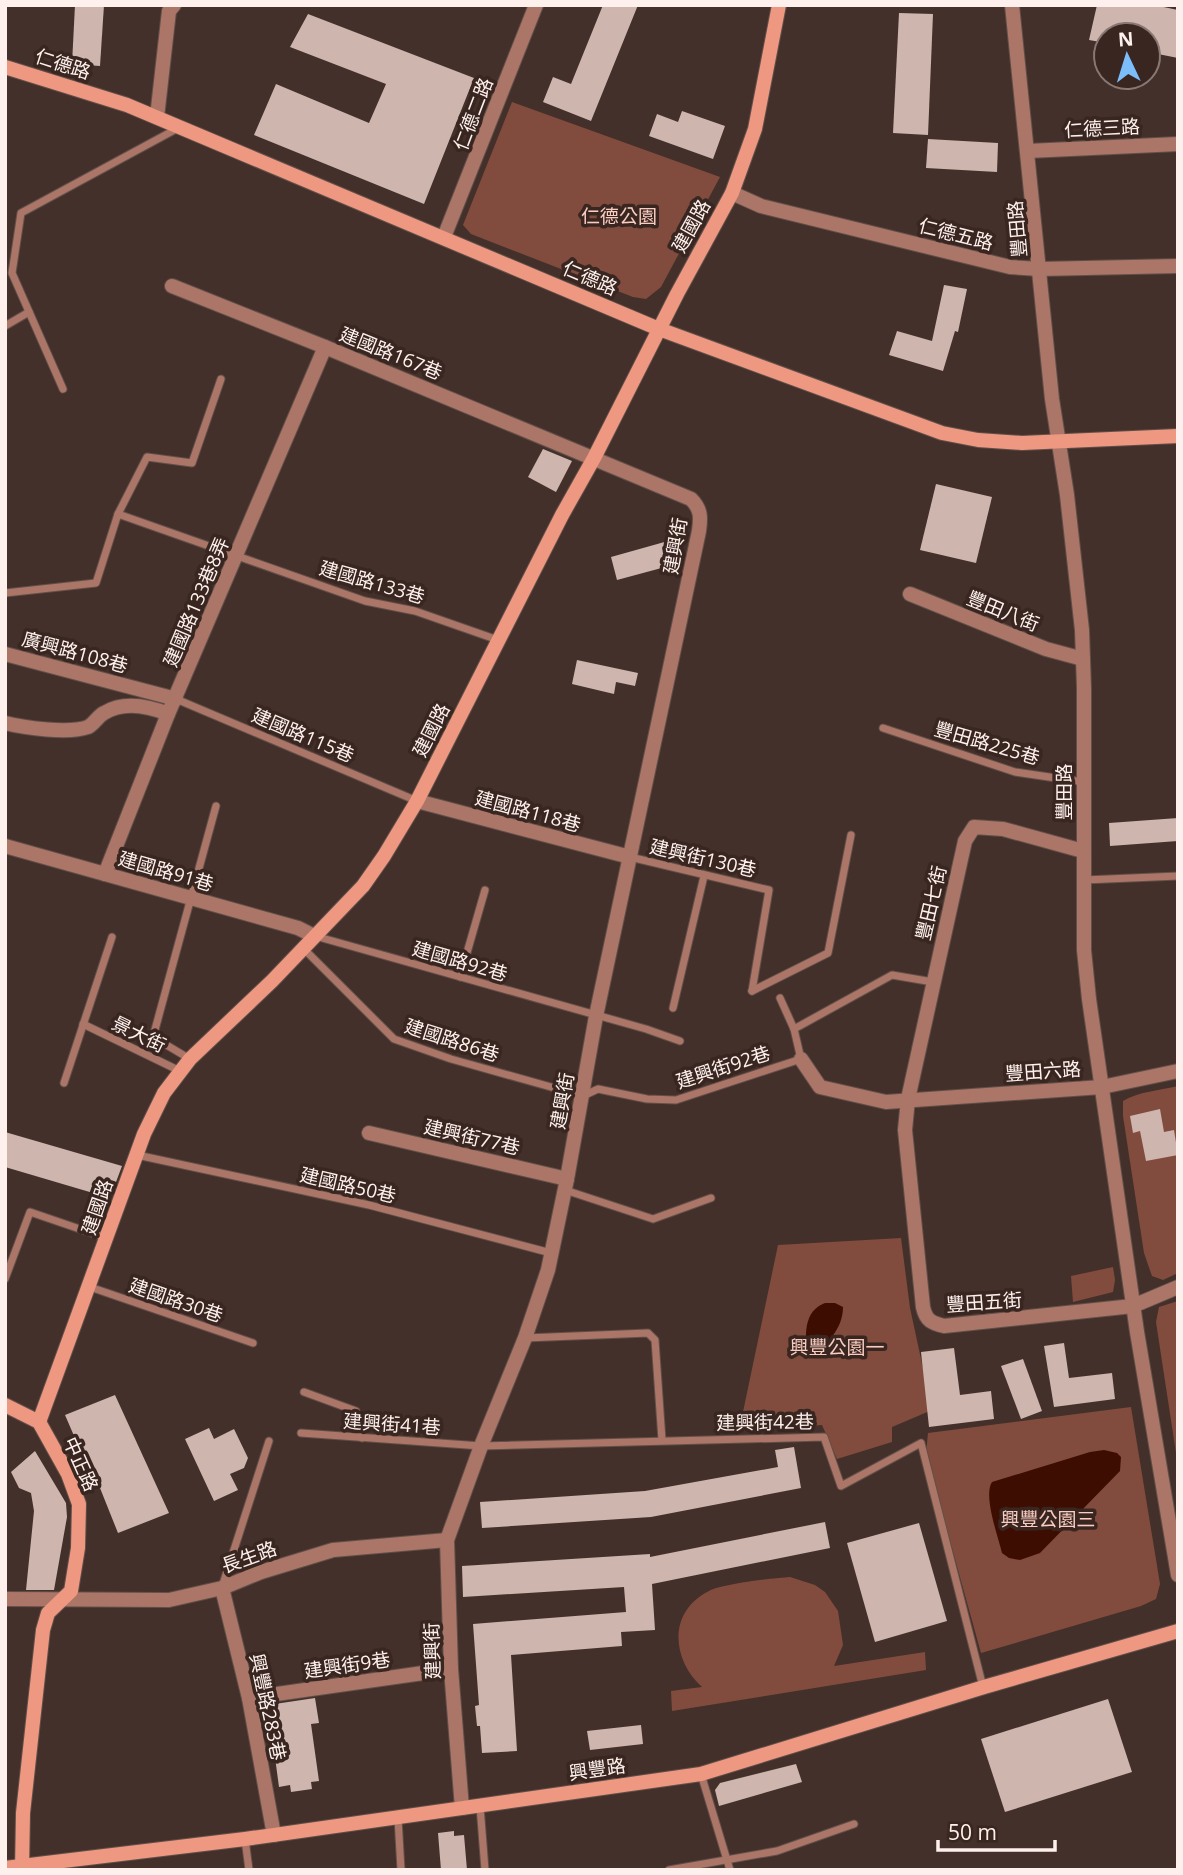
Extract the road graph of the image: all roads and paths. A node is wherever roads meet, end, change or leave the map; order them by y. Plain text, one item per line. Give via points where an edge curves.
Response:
1 (174, 5) edge
2 (536, 5) edge
3 (779, 5) edge
4 (1012, 5) edge
5 (5, 67) edge
6 (157, 117) junction
7 (180, 127) junction
8 (1178, 144) edge
9 (1028, 151) junction
10 (732, 193) junction
11 (444, 237) junction
12 (1178, 266) edge
13 (1039, 269) junction
14 (172, 286) dead end
15 (29, 312) junction
16 (5, 326) edge
17 (659, 329) junction
18 (325, 347) junction
19 (221, 379) dead end
20 (63, 389) dead end
21 (1178, 436) edge
22 (1059, 441) junction
23 (594, 458) junction
24 (118, 514) junction
25 (237, 555) junction
26 (5, 593) edge
27 (910, 594) dead end
28 (498, 640) junction
29 (5, 653) edge
30 (1083, 659) junction
31 (176, 699) junction
32 (168, 714) junction
33 (5, 723) edge
34 (883, 728) dead end
35 (1083, 782) junction
36 (416, 801) junction
37 (216, 806) dead end
38 (851, 835) dead end
39 (5, 846) edge
40 (1083, 851) junction
41 (630, 857) junction
42 (105, 874) junction
43 (704, 876) junction
44 (1178, 876) edge
45 (1083, 880) junction
46 (485, 890) dead end
47 (191, 898) junction
48 (314, 936) junction
49 (112, 937) dead end
50 (303, 948) junction
51 (460, 977) junction
52 (933, 982) junction
53 (780, 998) dead end
54 (673, 1008) dead end
55 (596, 1016) junction
56 (83, 1024) junction
57 (794, 1029) junction
58 (680, 1041) dead end
59 (190, 1059) junction
60 (801, 1059) junction
61 (180, 1071) junction
62 (1178, 1071) edge
63 (64, 1083) dead end
64 (1102, 1087) junction
65 (583, 1096) junction
66 (908, 1099) junction
67 (369, 1133) dead end
68 (136, 1155) junction
69 (566, 1184) junction
70 (711, 1198) dead end
71 (106, 1238) junction
72 (551, 1253) junction
73 (5, 1279) edge
74 (90, 1287) junction
75 (1178, 1287) edge
76 (1133, 1306) junction
77 (525, 1338) junction
78 (253, 1343) dead end
79 (304, 1392) dead end
80 (5, 1405) edge
81 (39, 1422) junction
82 (301, 1433) dead end
83 (362, 1438) junction
84 (662, 1440) junction
85 (269, 1441) dead end
86 (481, 1446) junction
87 (447, 1540) junction
88 (1178, 1575) edge
89 (222, 1588) junction
90 (5, 1599) edge
91 (63, 1601) junction
92 (1178, 1631) edge
93 (451, 1669) junction
94 (984, 1687) junction
95 (249, 1698) junction
96 (701, 1774) junction
97 (480, 1805) junction
98 (462, 1808) junction
99 (398, 1817) junction
100 (854, 1824) dead end
101 (274, 1835) junction
102 (245, 1839) junction
103 (729, 1865) edge
104 (5, 1868) edge
105 (22, 1868) edge
106 (249, 1870) edge
107 (401, 1870) edge
108 (485, 1870) edge
109 (669, 1870) edge

1 - 6 street via 169,11
2 - 11 street, 仁德二路
3 - 10 street, 建國路 via 755,129
4 - 9 street, 豐田路
5 - 6 street, 仁德路
6 - 7 street, 仁德路
7 - 11 street, 仁德路
7 - 15 lane via 21,213 12,274
8 - 9 street, 仁德三路
9 - 13 street, 豐田路
10 - 13 street, 仁德五路 via 761,206 1010,267
10 - 17 street, 建國路
11 - 17 street, 仁德路
12 - 13 street, 仁德五路
13 - 22 street, 豐田路
14 - 18 street, 建國路167巷
15 - 16 lane
15 - 20 lane
17 - 22 street, 仁德路 via 942,433 978,440
17 - 23 street, 建國路
18 - 23 street, 建國路167巷
18 - 25 street, 建國路133巷8弄
19 - 24 lane via 192,463 147,457
21 - 22 street, 仁德路
22 - 30 street, 豐田路
23 - 28 street, 建國路
23 - 41 street, 建興街 via 691,499 701,513
24 - 25 lane, 建國路133巷
24 - 26 lane via 96,583
25 - 28 lane, 建國路133巷 via 365,601 415,611
25 - 31 street, 建國路133巷8弄
27 - 30 street, 豐田八街 via 1046,649
28 - 36 street, 建國路
29 - 31 street, 廣興路108巷
30 - 35 street, 豐田路
31 - 32 street, 建國路133巷8弄
31 - 36 lane, 建國路115巷
32 - 33 street via 121,706 88,727 38,729
32 - 42 street, 建國路133巷8弄
34 - 35 lane, 豐田路225巷 via 1015,772
35 - 40 street, 豐田路
36 - 41 street, 建國路118巷
36 - 48 street, 建國路 via 363,886
37 - 47 lane
38 - 43 lane, 建興街130巷 via 828,953 752,991 769,890
39 - 42 street, 建國路91巷
40 - 45 street, 豐田路
40 - 52 street, 豐田七街 via 974,827 965,841
41 - 43 lane, 建興街130巷
41 - 55 street, 建興街
42 - 47 street, 建國路91巷
43 - 54 lane
44 - 45 lane
45 - 64 street, 豐田路 via 1085,962
46 - 51 lane
47 - 48 street, 建國路91巷
47 - 59 lane via 153,1037
48 - 50 street, 建國路
48 - 51 lane, 建國路92巷
49 - 56 lane, 景大街
50 - 59 street, 建國路
50 - 65 lane, 建國路86巷 via 394,1039
51 - 55 lane, 建國路92巷
52 - 57 lane via 892,975
52 - 66 street, 豐田七街
53 - 57 lane, 建興街92巷
55 - 58 lane, 建國路92巷
55 - 65 street, 建興街
56 - 61 lane, 景大街
56 - 63 lane, 景大街
57 - 60 lane, 建興街92巷
59 - 61 street, 建國路
60 - 65 lane, 建興街92巷 via 676,1100 598,1089
60 - 66 street, 豐田六路 via 820,1087 886,1102
61 - 68 street, 建國路 via 163,1093
62 - 64 street, 豐田六路
64 - 66 street, 豐田六路
64 - 76 street, 豐田路
65 - 69 street, 建興街
66 - 76 street, 豐田五街 via 905,1130 913,1212 923,1307 931,1323 944,1326
67 - 69 street, 建興街77巷
68 - 71 street, 建國路
68 - 72 lane, 建國路50巷 via 369,1205
69 - 70 lane via 653,1219
69 - 72 street, 建興街
71 - 73 lane via 30,1212
71 - 74 street, 建國路
72 - 77 street, 建興街
74 - 78 lane, 建國路30巷
74 - 81 street, 建國路
75 - 76 street, 豐田五街
76 - 88 street, 豐田路
77 - 84 lane via 648,1334 655,1340
77 - 86 street, 建興街
79 - 83 lane via 356,1411
80 - 81 street
81 - 91 street, 中正路 via 79,1504 73,1581
82 - 83 lane, 建興街41巷
83 - 86 lane, 建興街41巷
84 - 86 lane, 建興街42巷
84 - 94 lane, 建興街42巷 via 824,1437 841,1486 921,1443
85 - 89 lane
86 - 87 street, 建興街
87 - 89 street, 長生路 via 333,1550
87 - 93 street, 建興街
89 - 91 street, 長生路 via 169,1600
89 - 95 street, 興豐路283巷
90 - 91 street, 長生路
91 - 105 street, 中正路 via 48,1613 43,1630 23,1813
92 - 94 street, 興豐路
93 - 95 street, 建興街9巷
93 - 98 street, 建興街
94 - 96 street, 興豐路
95 - 101 street, 興豐路283巷
96 - 97 street, 興豐路
96 - 103 lane
97 - 98 street, 興豐路
97 - 108 lane
98 - 99 street, 興豐路
99 - 101 street, 興豐路
99 - 107 lane
100 - 103 lane
101 - 102 street, 興豐路
102 - 105 street, 興豐路
102 - 106 lane
103 - 109 lane
104 - 105 street, 興豐路

